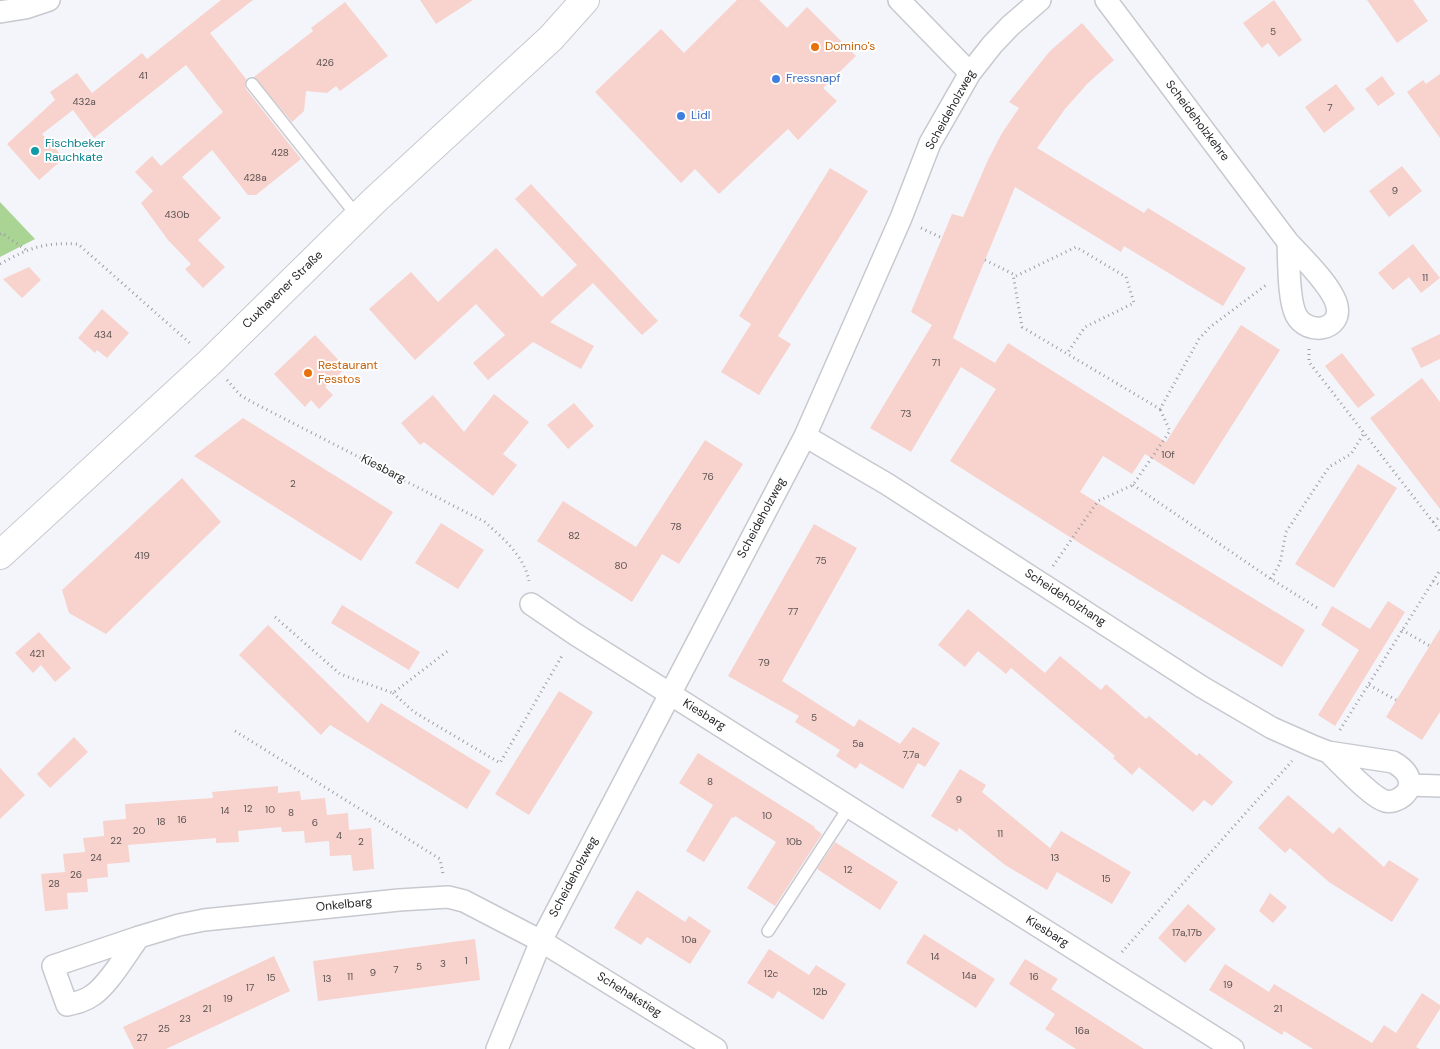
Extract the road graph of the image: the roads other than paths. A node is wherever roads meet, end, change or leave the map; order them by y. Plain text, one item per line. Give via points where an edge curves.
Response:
1 (49, 0) edge
2 (585, 0) edge
3 (598, 0) edge
4 (899, 0) edge
5 (1040, 0) edge
6 (1106, 0) edge
7 (0, 12) edge
8 (564, 24) junction
9 (970, 73) junction
10 (252, 84) dead end
11 (358, 217) junction
12 (1288, 242) junction
13 (805, 436) junction
14 (0, 555) edge
15 (530, 604) road end
16 (670, 694) junction
17 (1328, 752) junction
18 (1410, 785) junction
19 (1440, 786) edge
20 (849, 807) junction
21 (768, 931) dead end
22 (139, 937) dead end
23 (541, 941) junction
24 (497, 1049) edge
25 (716, 1049) edge
26 (1233, 1049) edge

1 - 7 street
2 - 8 main road, Cuxhavener Straße
3 - 8 main road, Cuxhavener Straße
4 - 9 street
5 - 9 street, Scheideholzweg via 1010,26
6 - 12 street, Scheideholzkehre
8 - 11 main road, Cuxhavener Straße
9 - 13 street, Scheideholzweg via 930,143 901,218
10 - 11 lane
11 - 14 main road, Cuxhavener Straße via 210,362
12 - 12 street, Scheideholzkehre via 1333,295 1337,308 1330,325 1316,329 1308,327 1294,310
13 - 16 street, Scheideholzweg
13 - 17 street, Scheideholzhang via 887,484 1202,687 1272,728
15 - 16 street, Kiesbarg
16 - 20 street, Kiesbarg
16 - 23 street, Scheideholzweg
17 - 18 street, Scheideholzhang via 1394,762 1404,770
17 - 18 street, Scheideholzhang via 1384,801 1402,797
18 - 19 street
20 - 21 lane
20 - 26 street, Kiesbarg
22 - 23 street, Onkelbarg via 213,919 448,897 464,901
23 - 24 street, Scheideholzweg
23 - 25 street, Schehakstieg

